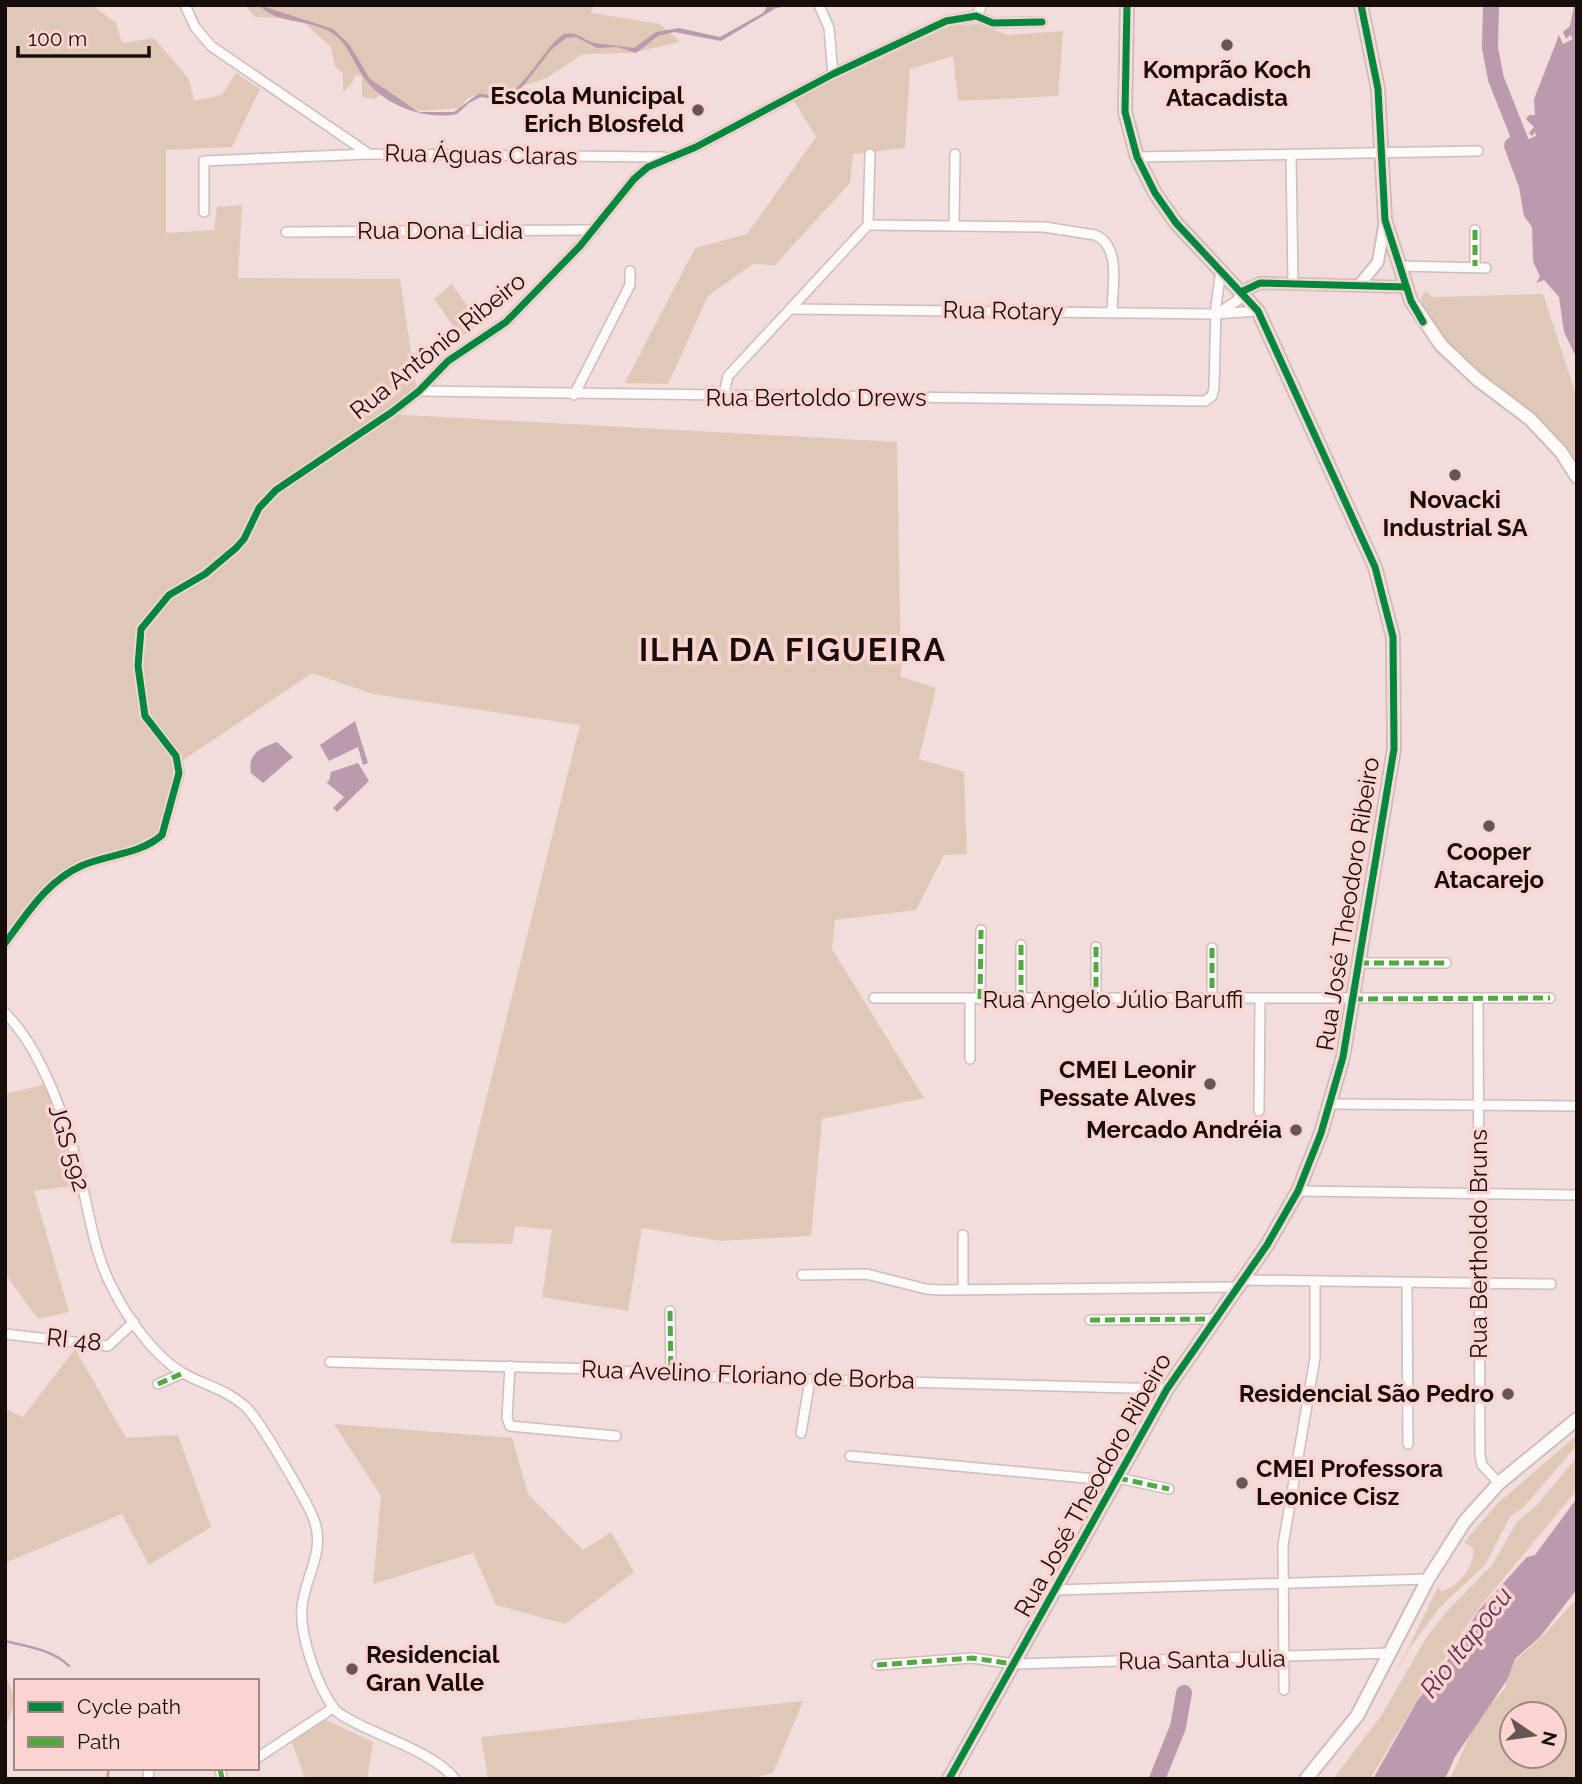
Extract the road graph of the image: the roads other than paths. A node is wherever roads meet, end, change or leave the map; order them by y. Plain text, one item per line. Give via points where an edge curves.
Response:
1 (185, 5) edge
2 (819, 5) edge
3 (982, 5) edge
4 (1127, 5) edge
5 (1361, 5) edge
6 (976, 16) junction
7 (1042, 22) dead end
8 (833, 74) junction
9 (1478, 151) dead end
10 (1383, 153) junction
11 (369, 154) junction
12 (870, 154) dead end
13 (955, 154) dead end
14 (1292, 154) junction
15 (628, 157) junction
16 (666, 157) junction
17 (1137, 157) junction
18 (634, 179) junction
19 (204, 212) dead end
20 (1385, 220) junction
21 (868, 225) junction
22 (954, 226) junction
23 (594, 230) junction
24 (1475, 230) dead end
25 (286, 232) dead end
26 (1475, 265) junction
27 (1399, 266) junction
28 (1486, 268) dead end
29 (1221, 270) junction
30 (630, 271) dead end
31 (1293, 283) junction
32 (1360, 284) junction
33 (1406, 287) junction
34 (1241, 292) junction
35 (791, 309) junction
36 (1258, 311) junction
37 (1112, 313) junction
38 (1216, 314) junction
39 (419, 391) junction
40 (574, 395) junction
41 (723, 397) junction
42 (1577, 477) edge
43 (981, 930) dead end
44 (5, 943) edge
45 (1021, 945) dead end
46 (1096, 947) dead end
47 (1212, 948) dead end
48 (1359, 963) junction
49 (1446, 963) dead end
50 (874, 998) dead end
51 (1478, 998) junction
52 (1550, 998) dead end
53 (975, 999) junction
54 (1353, 999) junction
55 (1021, 1000) junction
56 (1096, 1000) junction
57 (1260, 1000) junction
58 (1212, 1001) junction
59 (5, 1013) edge
60 (970, 1059) dead end
61 (1331, 1104) junction
62 (1478, 1105) junction
63 (1577, 1106) edge
64 (1259, 1111) dead end
65 (1298, 1191) junction
66 (1479, 1193) junction
67 (1577, 1195) edge
68 (963, 1235) dead end
69 (802, 1275) dead end
70 (1315, 1282) junction
71 (1239, 1283) junction
72 (1407, 1283) junction
73 (1479, 1284) junction
74 (1551, 1284) dead end
75 (963, 1289) junction
76 (670, 1311) dead end
77 (1213, 1319) junction
78 (1090, 1320) dead end
79 (134, 1322) junction
80 (5, 1334) edge
81 (330, 1362) dead end
82 (510, 1366) junction
83 (183, 1373) junction
84 (671, 1376) junction
85 (810, 1380) junction
86 (158, 1384) dead end
87 (1167, 1389) junction
88 (1577, 1419) edge
89 (801, 1433) dead end
90 (616, 1436) dead end
91 (1408, 1444) dead end
92 (850, 1456) dead end
93 (1117, 1479) junction
94 (1499, 1483) junction
95 (1169, 1489) dead end
96 (1428, 1579) junction
97 (1283, 1584) junction
98 (1056, 1590) junction
99 (1391, 1653) junction
100 (1284, 1658) junction
101 (1014, 1664) junction
102 (877, 1665) dead end
103 (1284, 1690) dead end
104 (333, 1708) junction
105 (259, 1757) edge
106 (455, 1779) edge
107 (949, 1779) edge
108 (1306, 1779) edge

1 - 11 street, Rua Águas Claras via 211,46
2 - 8 street via 829,28
3 - 6 street
4 - 17 main road, Rua José Theodoro Ribeiro via 1125,112
5 - 10 main road via 1378,89
6 - 7 street, Rua Antônio Ribeiro via 993,23
6 - 8 street, Rua Antônio Ribeiro via 946,21
8 - 16 street, Rua Antônio Ribeiro via 696,147
9 - 10 street
10 - 14 street
10 - 20 main road
11 - 15 street, Rua Águas Claras
11 - 19 street via 204,161
12 - 21 street
13 - 22 street
14 - 17 street
14 - 31 street
15 - 16 street, Rua Águas Claras
15 - 18 street
16 - 18 street, Rua Antônio Ribeiro
17 - 29 main road, Rua José Theodoro Ribeiro via 1176,223
18 - 23 street, Rua Antônio Ribeiro
20 - 27 main road
20 - 32 street via 1378,262
21 - 22 street
21 - 35 street
22 - 37 street via 1059,228 1103,239 1112,253
23 - 25 street, Rua Dona Lidia
23 - 39 street, Rua Antônio Ribeiro via 506,322 448,360
24 - 26 street
26 - 27 street
26 - 28 street
27 - 33 main road
29 - 34 main road, Rua José Theodoro Ribeiro
29 - 38 street
30 - 40 street via 630,285
31 - 32 street
31 - 34 street via 1260,283
32 - 33 street
33 - 42 main road via 1423,322 1441,345 1530,418
34 - 36 main road, Rua José Theodoro Ribeiro
34 - 38 street via 1238,300
35 - 37 street, Rua Rotary
35 - 41 street via 728,376
36 - 38 street, Rua Rotary
36 - 48 main road, Rua José Theodoro Ribeiro via 1368,548 1393,637 1394,749
37 - 38 street, Rua Rotary
38 - 41 street, Rua Bertoldo Drews via 1212,396 1205,401
39 - 40 street, Rua Bertoldo Drews
39 - 44 street, Rua Antônio Ribeiro via 276,490 259,508 244,540 205,574 169,595 141,629 138,666 145,716 176,756 179,773 162,835 140,850 63,876 46,890
40 - 41 street, Rua Bertoldo Drews
43 - 53 street
45 - 55 street
46 - 56 street
47 - 58 street
48 - 49 street
48 - 54 main road, Rua José Theodoro Ribeiro
50 - 53 street, Rua Angelo Júlio Baruffi
51 - 52 street, Rua Angelo Júlio Baruffi
51 - 54 street, Rua Angelo Júlio Baruffi
51 - 62 street, Rua Bertholdo Bruns
53 - 55 street, Rua Angelo Júlio Baruffi
53 - 60 street
54 - 57 street, Rua Angelo Júlio Baruffi
54 - 61 main road, Rua José Theodoro Ribeiro
55 - 56 street, Rua Angelo Júlio Baruffi
56 - 58 street, Rua Angelo Júlio Baruffi
57 - 58 street, Rua Angelo Júlio Baruffi
57 - 64 street
59 - 79 street, JGS 592 via 40,1060 114,1292
61 - 62 street
61 - 65 main road, Rua José Theodoro Ribeiro
62 - 63 street
62 - 66 street, Rua Bertholdo Bruns
65 - 66 street
65 - 71 main road, Rua José Theodoro Ribeiro
66 - 67 street
66 - 73 street, Rua Bertholdo Bruns
68 - 75 street
69 - 75 street via 866,1274 926,1289
70 - 71 street
70 - 72 street
70 - 97 street via 1315,1358 1283,1545
71 - 75 street
71 - 77 main road, Rua José Theodoro Ribeiro
72 - 73 street
72 - 91 street
73 - 74 street
73 - 94 street, Rua Bertholdo Bruns via 1480,1455 1485,1469
76 - 84 street
77 - 78 street
77 - 87 main road, Rua José Theodoro Ribeiro
79 - 80 street, RI 48 via 108,1346
79 - 83 street, JGS 592
81 - 82 street, Rua Avelino Floriano de Borba
82 - 84 street, Rua Avelino Floriano de Borba
82 - 90 street via 506,1418 510,1426
83 - 86 street
83 - 104 street via 217,1387 247,1409 313,1517 319,1539 303,1599 303,1627 309,1655
84 - 85 street, Rua Avelino Floriano de Borba
85 - 87 street, Rua Avelino Floriano de Borba
85 - 89 street
87 - 93 main road, Rua José Theodoro Ribeiro
88 - 94 main road
92 - 93 street
93 - 95 street
93 - 98 main road, Rua José Theodoro Ribeiro
94 - 96 main road via 1465,1521
96 - 97 street
96 - 99 main road
97 - 98 street
97 - 100 street
98 - 101 main road, Rua José Theodoro Ribeiro
99 - 100 street, Rua Santa Julia
99 - 108 main road via 1352,1723
100 - 101 street, Rua Santa Julia
100 - 103 street
101 - 102 street, Rua Santa Julia via 972,1658
101 - 107 main road, Rua José Theodoro Ribeiro
104 - 105 street
104 - 106 street via 434,1761

